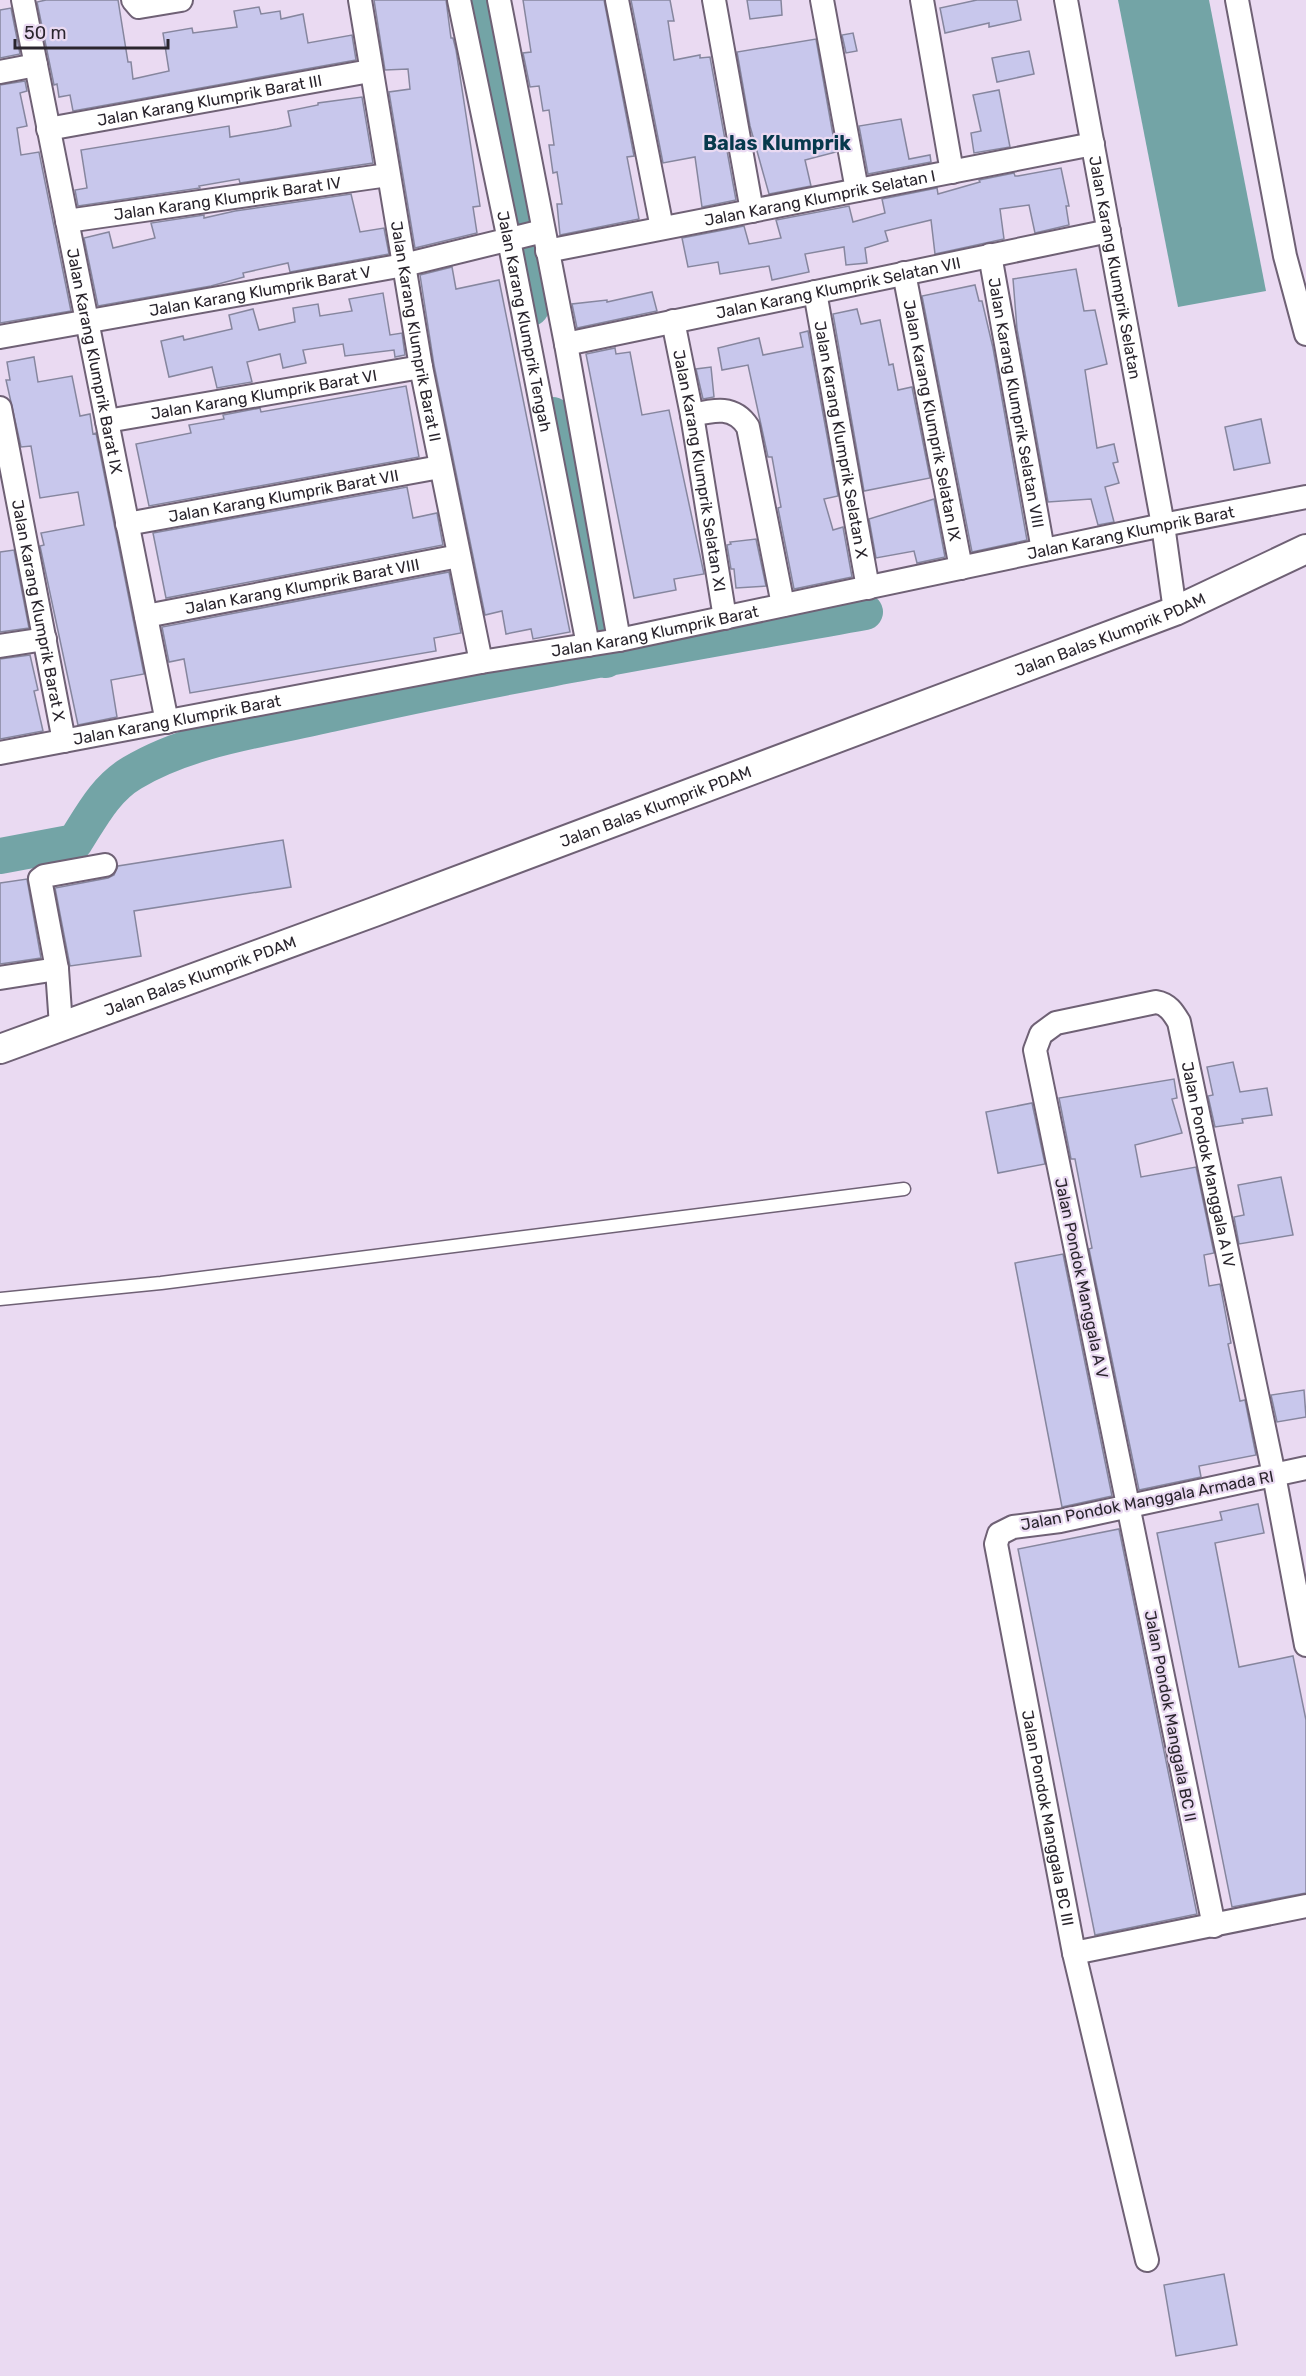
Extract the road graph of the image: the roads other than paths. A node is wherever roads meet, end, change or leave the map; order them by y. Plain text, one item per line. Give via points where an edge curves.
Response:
1 (22, 0) edge
2 (133, 0) edge
3 (181, 0) edge
4 (360, 0) edge
5 (459, 0) edge
6 (499, 0) edge
7 (617, 0) edge
8 (714, 0) edge
9 (822, 0) edge
10 (922, 0) edge
11 (1066, 0) edge
12 (1237, 0) edge
13 (36, 65) junction
14 (370, 71) junction
15 (0, 72) edge
16 (48, 129) junction
17 (1093, 144) junction
18 (952, 172) junction
19 (388, 175) junction
20 (857, 190) junction
21 (752, 211) junction
22 (67, 221) junction
23 (662, 228) junction
24 (1108, 231) junction
25 (531, 238) junction
26 (990, 255) junction
27 (1294, 255) edge
28 (404, 265) junction
29 (904, 273) junction
30 (815, 292) junction
31 (87, 321) junction
32 (673, 321) junction
33 (1306, 334) edge
34 (0, 337) edge
35 (566, 344) junction
36 (421, 367) junction
37 (0, 408) edge
38 (692, 415) junction
39 (107, 421) junction
40 (440, 467) junction
41 (1306, 497) edge
42 (127, 524) junction
43 (1164, 533) junction
44 (1306, 549) edge
45 (1043, 550) junction
46 (459, 556) junction
47 (961, 568) junction
48 (868, 588) junction
49 (1174, 597) junction
50 (783, 605) junction
51 (146, 616) junction
52 (724, 618) junction
53 (45, 639) junction
54 (604, 642) junction
55 (0, 646) edge
56 (481, 662) junction
57 (167, 722) junction
58 (64, 741) junction
59 (0, 753) edge
60 (105, 865) dead end
61 (57, 969) junction
62 (0, 978) edge
63 (61, 1026) junction
64 (0, 1049) edge
65 (1035, 1050) joint
66 (904, 1188) dead end
67 (0, 1299) edge
68 (1306, 1468) edge
69 (1274, 1475) junction
70 (1128, 1507) junction
71 (996, 1544) joint
72 (1306, 1645) edge
73 (1306, 1906) edge
74 (1214, 1926) junction
75 (1074, 1953) junction
76 (1147, 2260) dead end

1 - 13 street, Jalan Karang Klumprik Barat IX
2 - 3 street via 139,7
4 - 14 street, Jalan Karang Klumprik Barat II
5 - 25 street, Jalan Karang Klumprik Tengah
6 - 25 street, Jalan Karang Klumprik Tengah
7 - 23 street
8 - 21 street
9 - 20 street
10 - 18 street
11 - 17 street, Jalan Karang Klumprik Selatan
12 - 27 street
13 - 15 street
13 - 16 street, Jalan Karang Klumprik Barat IX
14 - 16 street, Jalan Karang Klumprik Barat III
14 - 19 street, Jalan Karang Klumprik Barat II
16 - 22 street, Jalan Karang Klumprik Barat IX
17 - 18 street, Jalan Karang Klumprik Selatan I
17 - 24 street, Jalan Karang Klumprik Selatan
18 - 20 street, Jalan Karang Klumprik Selatan I
19 - 22 street, Jalan Karang Klumprik Barat IV
19 - 28 street, Jalan Karang Klumprik Barat II
20 - 21 street, Jalan Karang Klumprik Selatan I
21 - 23 street, Jalan Karang Klumprik Selatan I
22 - 31 street, Jalan Karang Klumprik Barat IX
23 - 25 street, Jalan Karang Klumprik Selatan I
24 - 26 street, Jalan Karang Klumprik Selatan VII
24 - 43 street, Jalan Karang Klumprik Selatan
25 - 28 street, Jalan Karang Klumprik Barat V
25 - 35 street, Jalan Karang Klumprik Tengah
25 - 54 street, Jalan Karang Klumprik Tengah
26 - 29 street, Jalan Karang Klumprik Selatan VII
26 - 45 street, Jalan Karang Klumprik Selatan VIII
27 - 33 street
28 - 31 street, Jalan Karang Klumprik Barat V
28 - 36 street, Jalan Karang Klumprik Barat II
29 - 30 street, Jalan Karang Klumprik Selatan VII
29 - 47 street, Jalan Karang Klumprik Selatan IX
30 - 32 street, Jalan Karang Klumprik Selatan VII
30 - 48 street, Jalan Karang Klumprik Selatan X
31 - 34 street, Jalan Karang Klumprik Barat V
31 - 39 street, Jalan Karang Klumprik Barat IX
32 - 35 street, Jalan Karang Klumprik Selatan VII
32 - 38 street, Jalan Karang Klumprik Selatan XI
35 - 54 street, Jalan Karang Klumprik Tengah
36 - 39 street, Jalan Karang Klumprik Barat VI
36 - 40 street, Jalan Karang Klumprik Barat II
37 - 53 street, Jalan Karang Klumprik Barat X
38 - 50 street via 730,411 742,417 748,427
38 - 52 street, Jalan Karang Klumprik Selatan XI
39 - 42 street, Jalan Karang Klumprik Barat IX
40 - 42 street, Jalan Karang Klumprik Barat VII
40 - 46 street, Jalan Karang Klumprik Barat II
41 - 43 street, Jalan Karang Klumprik Barat
42 - 51 street, Jalan Karang Klumprik Barat IX
43 - 45 street, Jalan Karang Klumprik Barat
43 - 49 street, Jalan Karang Klumprik Selatan
44 - 49 street, Jalan Balas Klumprik PDAM
45 - 47 street, Jalan Karang Klumprik Barat
46 - 51 street, Jalan Karang Klumprik Barat VIII
46 - 56 street, Jalan Karang Klumprik Barat II
47 - 48 street, Jalan Karang Klumprik Barat
48 - 50 street, Jalan Karang Klumprik Barat
49 - 63 street, Jalan Balas Klumprik PDAM via 374,912
50 - 52 street, Jalan Karang Klumprik Barat
51 - 57 street, Jalan Karang Klumprik Barat IX
52 - 54 street, Jalan Karang Klumprik Barat
53 - 55 street
53 - 58 street, Jalan Karang Klumprik Barat X
54 - 56 street, Jalan Karang Klumprik Barat
56 - 57 street, Jalan Karang Klumprik Barat
57 - 58 street, Jalan Karang Klumprik Barat
58 - 59 street, Jalan Karang Klumprik Barat
60 - 61 street via 40,879
61 - 62 street
61 - 63 street
63 - 64 street, Jalan Balas Klumprik PDAM
65 - 69 street, Jalan Pondok Manggala A IV via 1041,1034 1056,1023 1156,1002 1172,1010 1179,1022
65 - 70 street, Jalan Pondok Manggala A V
66 - 67 lane via 161,1283
68 - 69 street, Jalan Pondok Manggala Armada RI
69 - 70 street, Jalan Pondok Manggala Armada RI
69 - 72 street
70 - 71 street, Jalan Pondok Manggala Armada RI via 1012,1527 999,1534
70 - 74 street, Jalan Pondok Manggala BC II
71 - 75 street, Jalan Pondok Manggala BC III
73 - 74 street
74 - 75 street
75 - 76 street, Jalan Pondok Manggala BC III

